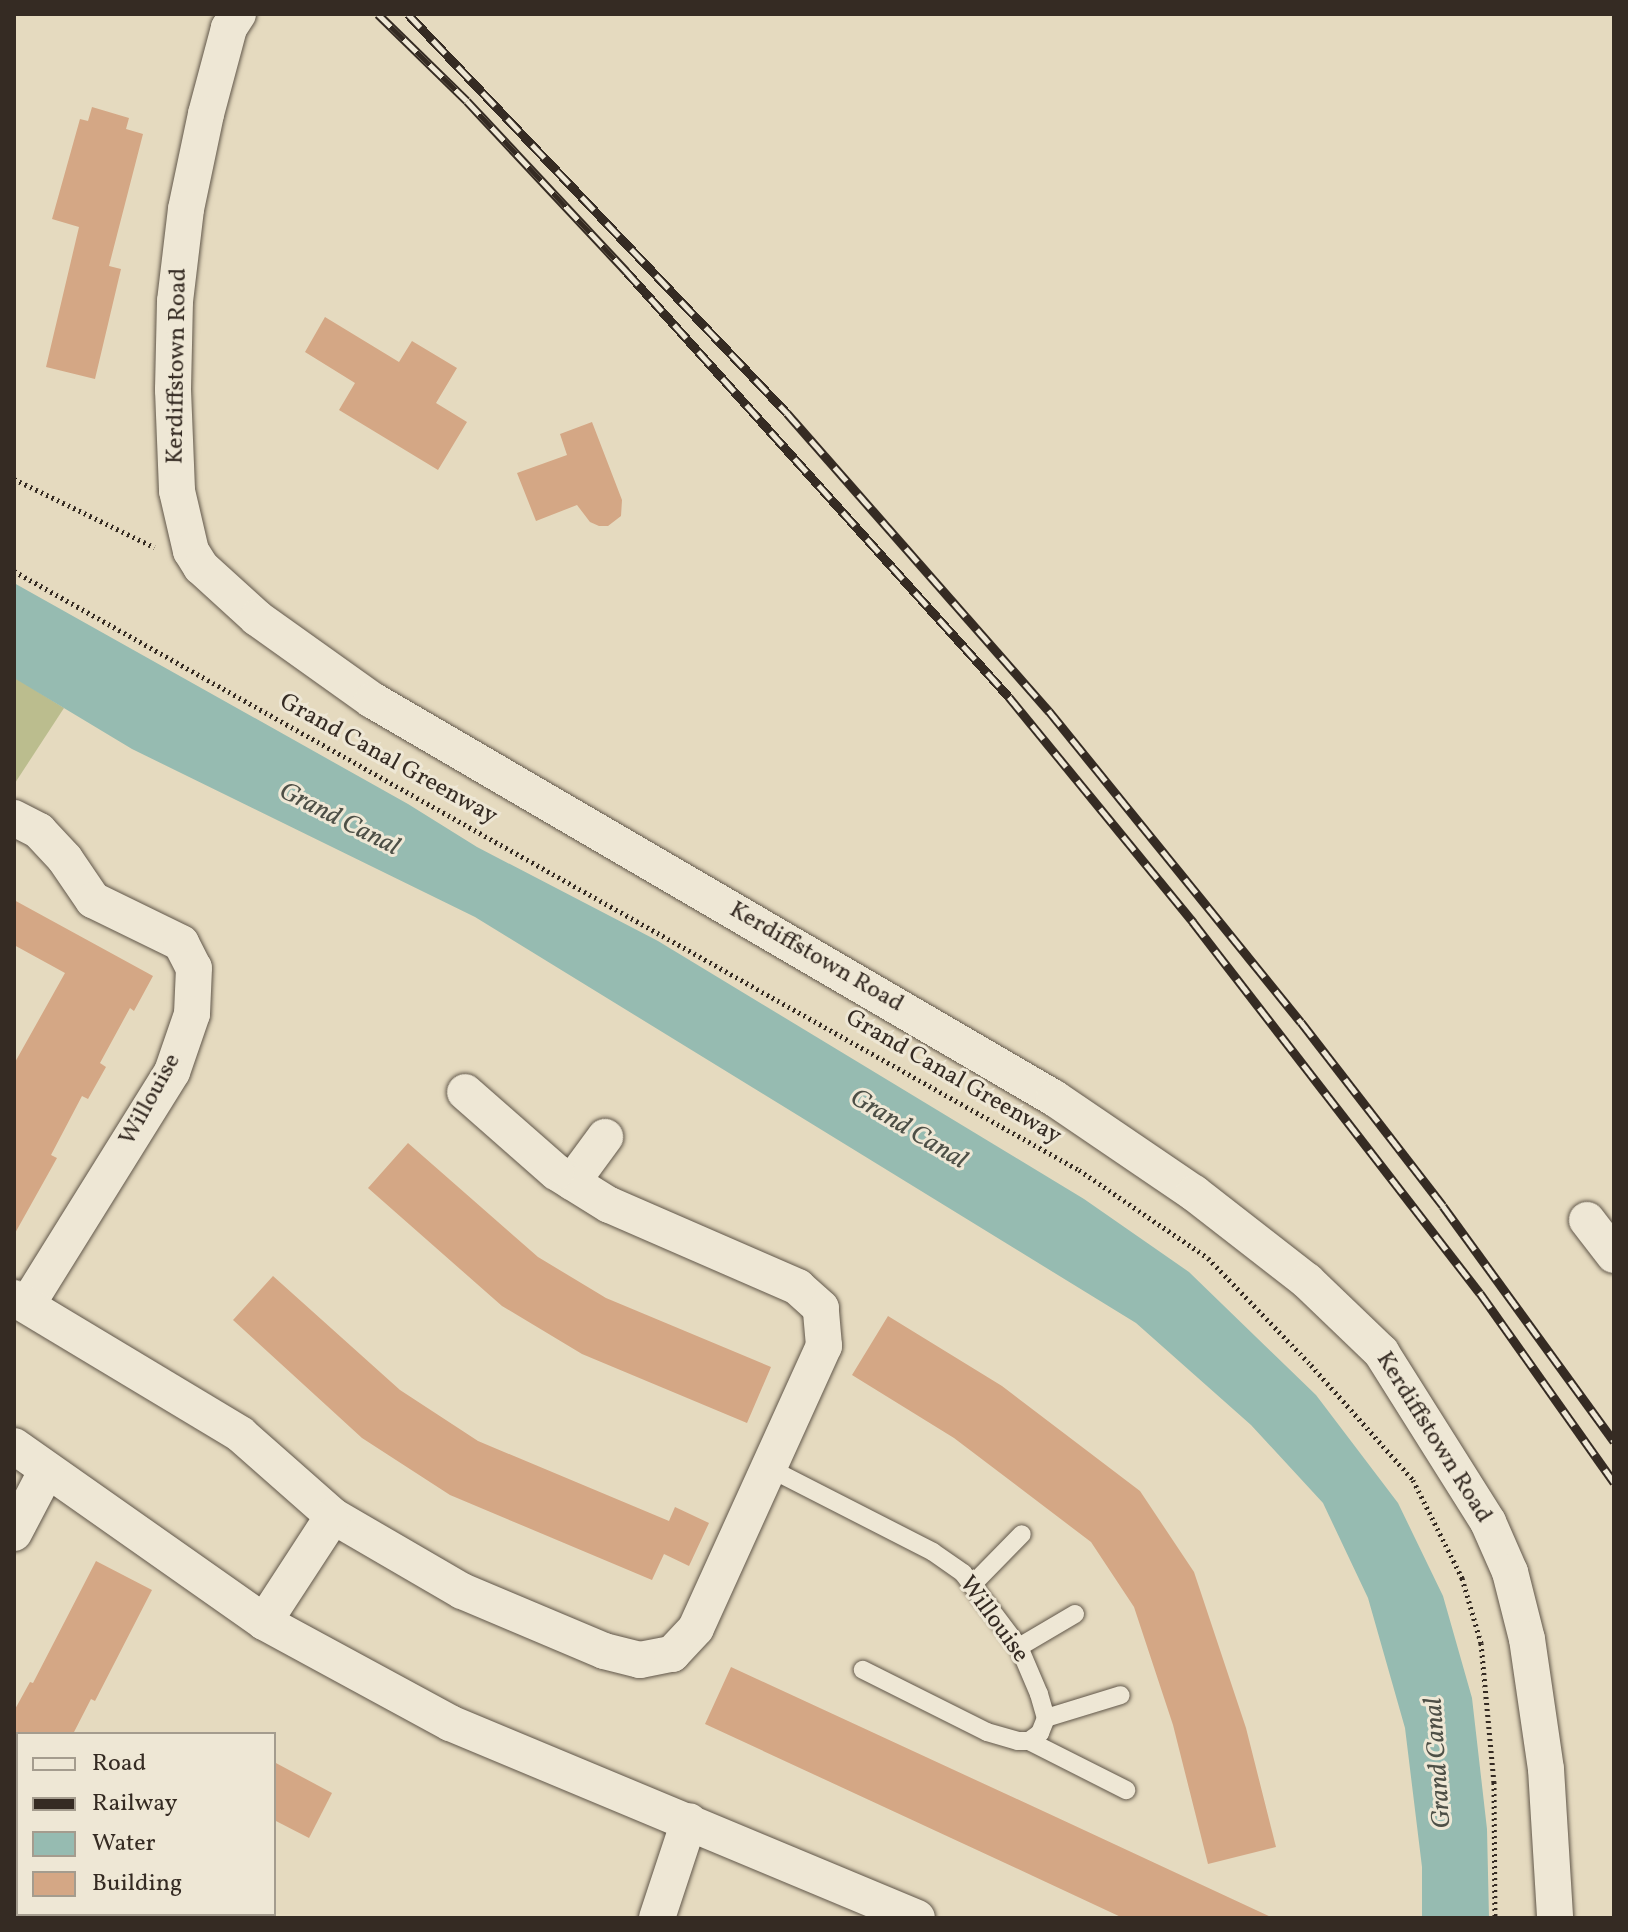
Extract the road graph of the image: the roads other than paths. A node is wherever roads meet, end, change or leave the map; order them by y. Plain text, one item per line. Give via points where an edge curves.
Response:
1 (238, 14) edge
2 (14, 818) edge
3 (465, 1092) dead end
4 (605, 1137) dead end
5 (572, 1182) junction
6 (1587, 1220) dead end
7 (1614, 1255) edge
8 (20, 1302) edge
9 (14, 1446) edge
10 (769, 1468) junction
11 (47, 1470) junction
12 (333, 1516) junction
13 (14, 1533) edge
14 (1022, 1534) dead end
15 (972, 1585) junction
16 (1075, 1614) dead end
17 (264, 1622) junction
18 (1019, 1647) junction
19 (863, 1670) dead end
20 (1121, 1695) dead end
21 (1046, 1718) junction
22 (1029, 1741) junction
23 (1126, 1790) dead end
24 (689, 1821) junction
25 (657, 1918) edge
26 (917, 1918) edge
27 (1555, 1918) edge

1 - 27 street, Kerdiffstown Road via 229,28 206,114 186,209 175,301 177,491 191,551 201,567 257,618 372,700 1067,1106 1194,1193 1307,1281 1381,1352 1488,1522 1510,1572 1527,1639 1546,1769
2 - 8 street, Willouise via 39,831 93,900 181,943 194,968 192,1014 172,1072
3 - 5 street, Willouise
4 - 5 street
5 - 10 street, Willouise via 609,1205 798,1287 821,1308 824,1346
6 - 7 street
8 - 12 street, Willouise via 240,1434
9 - 11 street
10 - 12 street, Willouise via 696,1628 672,1654 640,1660 604,1651 462,1591
10 - 15 lane, Willouise via 933,1552
11 - 13 street
11 - 17 street
12 - 17 street
14 - 15 lane
15 - 18 lane, Willouise
16 - 18 lane
17 - 24 street via 450,1723
18 - 21 lane, Willouise
19 - 22 lane via 987,1732
20 - 21 lane
21 - 22 lane via 1040,1733
22 - 23 lane
24 - 25 street
24 - 26 street

